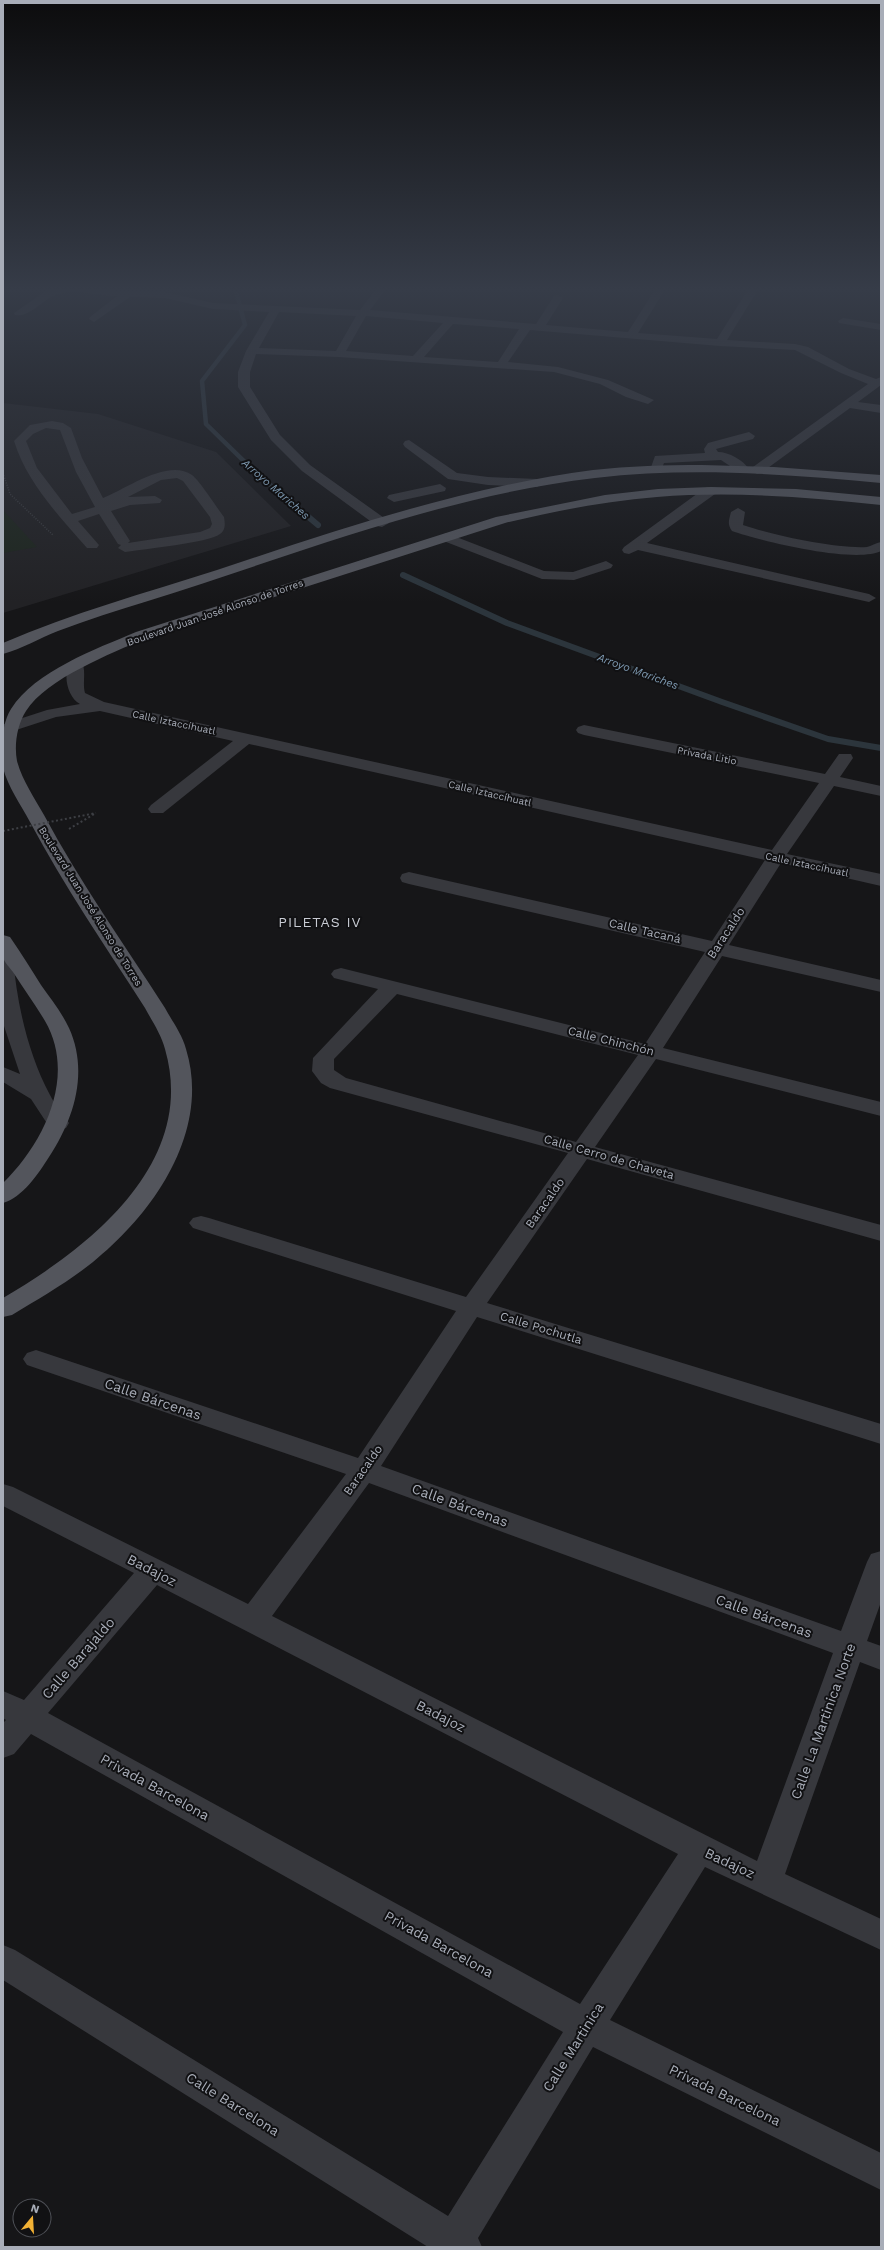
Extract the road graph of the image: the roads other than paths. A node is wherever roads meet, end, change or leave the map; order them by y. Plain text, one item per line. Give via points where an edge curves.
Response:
1 (248, 393) edge
2 (629, 393) edge
3 (863, 393) edge
4 (648, 400) dead end
5 (848, 404) junction
6 (881, 409) edge
7 (749, 436) dead end
8 (409, 444) dead end
9 (713, 456) junction
10 (743, 469) junction
11 (656, 470) junction
12 (757, 470) junction
13 (828, 474) junction
14 (881, 479) edge
15 (537, 483) junction
16 (440, 488) dead end
17 (710, 490) junction
18 (414, 494) junction
19 (820, 495) junction
20 (394, 498) dead end
21 (155, 500) dead end
22 (881, 501) edge
23 (102, 507) junction
24 (435, 507) junction
25 (738, 512) dead end
26 (69, 519) junction
27 (382, 523) junction
28 (98, 530) junction
29 (446, 537) junction
30 (92, 545) dead end
31 (881, 546) edge
32 (606, 565) dead end
33 (869, 598) dead end
34 (3, 649) edge
35 (76, 664) junction
36 (100, 706) junction
37 (10, 728) junction
38 (584, 730) dead end
39 (247, 738) junction
40 (845, 758) dead end
41 (830, 780) junction
42 (881, 791) edge
43 (157, 809) dead end
44 (776, 857) junction
45 (409, 878) dead end
46 (881, 880) edge
47 (3, 941) edge
48 (716, 947) junction
49 (3, 958) edge
50 (341, 974) dead end
51 (881, 986) edge
52 (391, 988) junction
53 (651, 1050) junction
54 (5, 1071) edge
55 (39, 1095) junction
56 (881, 1109) edge
57 (58, 1123) junction
58 (583, 1150) junction
59 (3, 1196) edge
60 (201, 1223) dead end
61 (881, 1233) edge
62 (472, 1306) junction
63 (3, 1309) edge
64 (36, 1359) dead end
65 (881, 1434) edge
66 (364, 1470) junction
67 (3, 1494) edge
68 (881, 1562) edge
69 (153, 1570) junction
70 (254, 1620) junction
71 (850, 1647) junction
72 (881, 1658) edge
73 (16, 1710) edge
74 (3, 1745) edge
75 (699, 1849) junction
76 (766, 1880) junction
77 (881, 1935) edge
78 (3, 1961) edge
79 (586, 2026) junction
80 (881, 2172) edge
81 (456, 2245) edge

1 - 27 street via 275,437 306,468
2 - 4 street
3 - 5 street
5 - 6 street
5 - 12 street
7 - 9 street via 712,446 710,449
8 - 15 street via 453,476 488,481
9 - 10 street via 730,459
9 - 11 street via 659,459
10 - 11 main road
10 - 12 main road
11 - 15 main road via 595,474
12 - 13 main road
13 - 14 main road
13 - 19 main road via 840,480 842,487
15 - 24 main road
16 - 18 street
17 - 19 main road, Boulevard Juan José Alonso de Torres
17 - 29 main road, Boulevard Juan José Alonso de Torres via 595,500 501,520
17 - 33 street via 631,549
18 - 20 street
18 - 24 street
19 - 22 main road, Boulevard Juan José Alonso de Torres
21 - 23 street via 135,500
23 - 26 street
23 - 26 street via 70,450 65,428 50,424 36,426 15,441 52,498
23 - 28 street
23 - 28 street via 158,476 179,474 188,478 217,517 219,524 216,531 203,536 124,544
24 - 27 main road
25 - 31 street via 735,523 737,528 758,535 846,551 871,551
26 - 28 street
27 - 34 main road via 61,624
28 - 30 street
29 - 32 street via 542,575 574,576
29 - 35 main road, Boulevard Juan José Alonso de Torres via 141,635
35 - 36 street, Calle Iztaccíhuatl via 75,691 78,697
35 - 37 main road, Boulevard Juan José Alonso de Torres via 51,679 28,698 18,710
36 - 37 street, Calle Iztaccíhuatl via 53,713
36 - 39 street, Calle Iztaccíhuatl
37 - 63 main road, Boulevard Juan José Alonso de Torres via 9,761 20,787 49,841 169,1034 177,1053 182,1096 181,1110 171,1145 160,1168 122,1220 69,1268
38 - 41 street, Privada Litio
39 - 43 street
39 - 44 street, Calle Iztaccíhuatl
40 - 41 street
41 - 42 street, Privada Litio
41 - 44 street, Baracaldo
44 - 46 street, Calle Iztaccíhuatl
44 - 48 street, Baracaldo
45 - 48 street, Calle Tacaná
47 - 57 main road via 60,1030 67,1049 69,1084
48 - 51 street, Calle Tacaná
48 - 53 street, Baracaldo
49 - 55 street via 10,1015 22,1054
50 - 52 street, Calle Chinchón
52 - 53 street, Calle Chinchón
52 - 58 street, Calle Cerro de Chaveta via 324,1058 323,1071 329,1078 338,1083
53 - 56 street, Calle Chinchón
53 - 58 street, Baracaldo
54 - 55 street
55 - 57 street
57 - 59 main road via 28,1171
58 - 61 street, Calle Cerro de Chaveta
58 - 62 street, Baracaldo
60 - 62 street, Calle Pochutla
62 - 65 street, Calle Pochutla
62 - 66 street, Baracaldo
64 - 66 street, Calle Bárcenas
66 - 70 street, Baracaldo
66 - 71 street, Calle Bárcenas
67 - 69 street, Badajoz
68 - 71 street, Calle La Martinica Norte
69 - 70 street, Badajoz
69 - 73 street, Calle Barajaldo
70 - 75 street, Badajoz
71 - 72 street, Calle Bárcenas
71 - 76 street, Calle La Martinica Norte
73 - 74 street, Calle Barajaldo
73 - 79 street, Privada Barcelona
75 - 76 street, Badajoz
75 - 79 street, Calle Martinica
76 - 77 street, Badajoz
78 - 81 street, Calle Barcelona
79 - 80 street, Privada Barcelona
79 - 81 street, Calle Martinica

